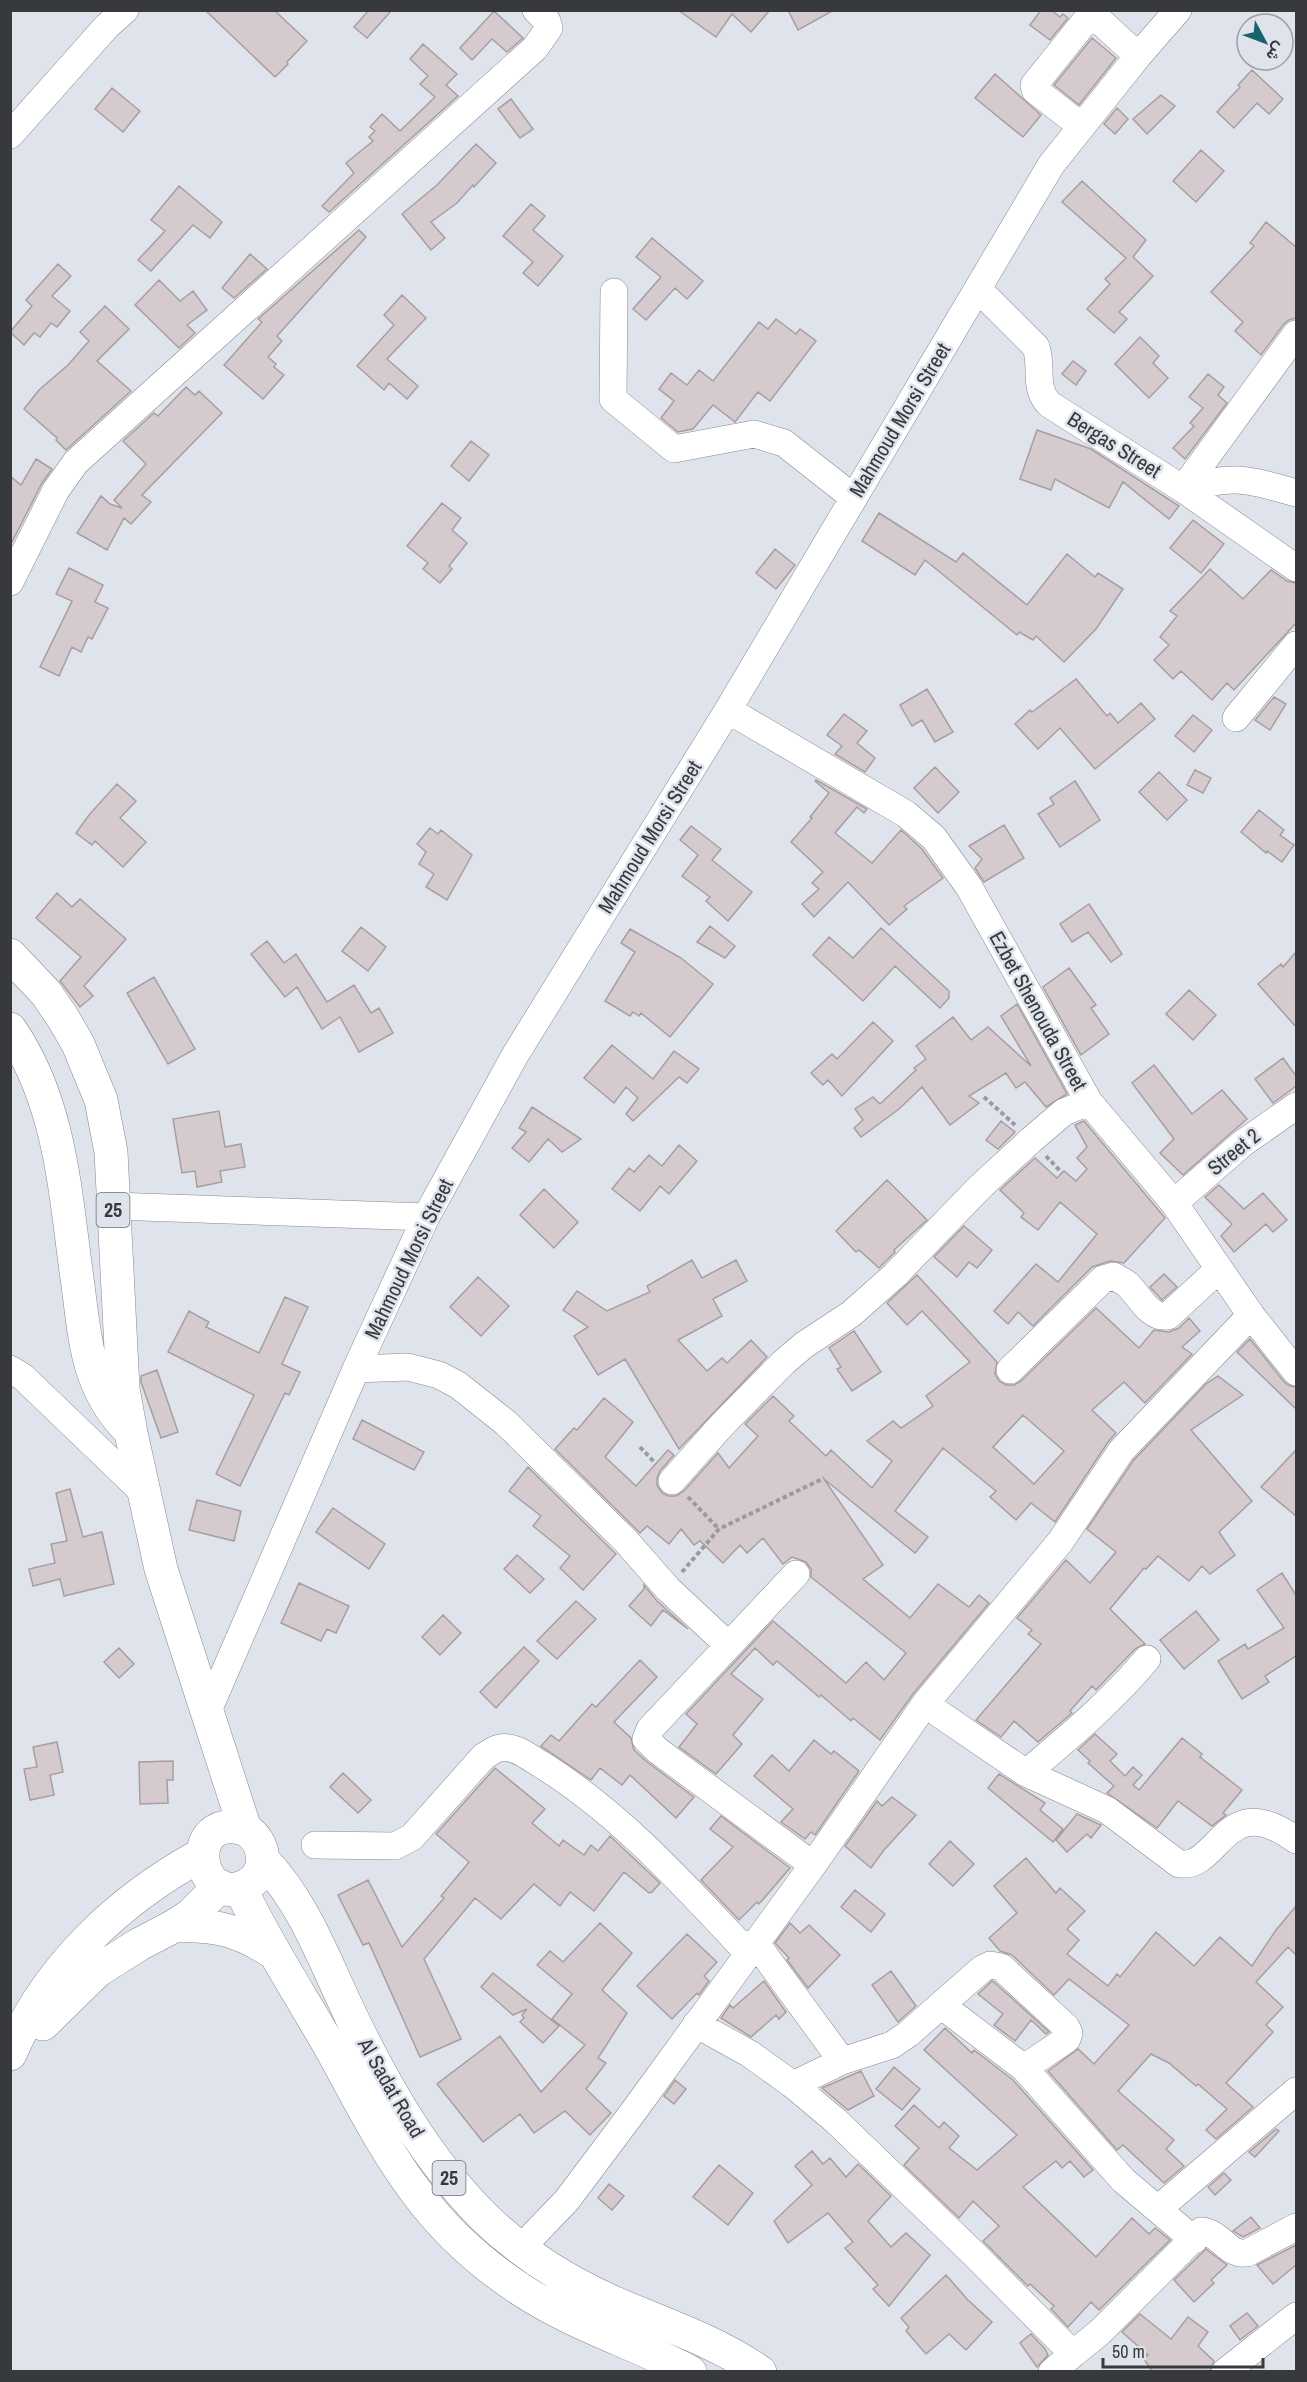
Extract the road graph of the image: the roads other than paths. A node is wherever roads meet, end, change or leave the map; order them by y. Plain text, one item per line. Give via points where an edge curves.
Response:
1 (536, 10) edge
2 (1178, 10) edge
3 (1090, 12) edge
4 (108, 16) edge
5 (1138, 56) junction
6 (1080, 126) junction
7 (10, 135) edge
8 (978, 289) junction
9 (614, 292) dead end
10 (1296, 334) edge
11 (1183, 489) junction
12 (1296, 493) edge
13 (854, 498) junction
14 (1296, 568) edge
15 (10, 582) edge
16 (1296, 645) edge
17 (728, 710) junction
18 (1236, 718) dead end
19 (10, 955) edge
20 (10, 1029) edge
21 (1089, 1102) junction
22 (1296, 1106) edge
23 (1174, 1203) junction
24 (113, 1206) junction
25 (426, 1217) junction
26 (1219, 1269) junction
27 (1251, 1315) junction
28 (10, 1369) edge
29 (356, 1369) junction
30 (1010, 1370) dead end
31 (1296, 1372) edge
32 (131, 1433) junction
33 (672, 1482) dead end
34 (143, 1492) junction
35 (796, 1574) dead end
36 (728, 1644) junction
37 (1147, 1659) dead end
38 (925, 1704) junction
39 (207, 1713) junction
40 (1026, 1773) junction
41 (245, 1829) junction
42 (1296, 1840) edge
43 (315, 1845) dead end
44 (201, 1855) junction
45 (263, 1860) junction
46 (813, 1865) junction
47 (230, 1887) junction
48 (174, 1926) junction
49 (751, 1948) junction
50 (274, 1953) junction
51 (941, 2005) junction
52 (696, 2024) junction
53 (10, 2054) edge
54 (10, 2061) edge
55 (842, 2061) junction
56 (1024, 2068) junction
57 (793, 2085) junction
58 (1296, 2091) edge
59 (1158, 2209) junction
60 (1296, 2227) edge
61 (1194, 2240) junction
62 (520, 2249) junction
63 (1296, 2316) edge
64 (1073, 2354) junction
65 (679, 2369) edge
66 (760, 2372) edge
67 (1052, 2372) edge
68 (1225, 2372) edge

1 - 15 street via 549,28 535,48 76,462 56,490
2 - 5 street, Mahmoud Morsi Street
3 - 5 street
3 - 6 street via 1034,85 1035,90
4 - 7 street
5 - 6 street, Mahmoud Morsi Street
6 - 8 street, Mahmoud Morsi Street via 1051,165
8 - 11 street, Bergas Street via 1036,347 1039,389 1049,404
8 - 13 street, Mahmoud Morsi Street
9 - 13 street via 613,399 674,449 754,435 784,443
10 - 11 street
11 - 12 street via 1234,478
11 - 14 street, Bergas Street
13 - 17 street, Mahmoud Morsi Street
16 - 18 street
17 - 21 street, Ezbet Shenouda Street via 906,814 934,838 969,887
17 - 25 street, Mahmoud Morsi Street via 514,1057
19 - 24 main road, 25 via 46,993 91,1072 111,1152
20 - 32 main road via 41,1087 59,1147 90,1364 106,1402
21 - 23 street, Ezbet Shenouda Street
21 - 33 street via 1064,1112 1031,1140 895,1275 851,1314 784,1362
22 - 23 street, Street 2 via 1243,1143
23 - 26 street, Ezbet Shenouda Street
24 - 25 street
24 - 32 main road, 25 via 123,1389
25 - 29 street, Mahmoud Morsi Street
26 - 27 street, Ezbet Shenouda Street
26 - 30 street via 1168,1316 1160,1317 1126,1283 1114,1276 1103,1279
27 - 31 street, Ezbet Shenouda Street
27 - 38 street via 1121,1451 1060,1542
28 - 34 street
29 - 36 street via 408,1367 458,1385 506,1424 625,1540 668,1589
29 - 39 street, Mahmoud Morsi Street
32 - 34 main road, 25
34 - 39 main road, 25 via 161,1569
35 - 36 street
36 - 46 street via 650,1729 646,1739
37 - 40 street via 1115,1695
38 - 40 street
38 - 46 street
39 - 41 main road, 25
40 - 42 street via 1107,1810 1179,1864 1200,1860 1234,1827 1248,1822 1266,1825
41 - 44 main road via 235,1826 217,1831 209,1837
41 - 45 main road via 259,1841
43 - 49 street via 395,1846 412,1837 484,1756 500,1748 518,1751 601,1807
44 - 47 main road via 206,1874
44 - 53 main road via 150,1885 83,1944 46,1990
45 - 47 main road via 256,1878
45 - 62 main road, Al Sadat Road / 25 via 303,1913 372,2058 422,2143 484,2217
46 - 49 street
47 - 48 main road
47 - 50 main road, Al Sadat Road / 25
48 - 50 main road via 227,1929 252,1938
48 - 54 main road via 97,1971
49 - 52 street
49 - 55 street
50 - 65 main road, Al Sadat Road / 25 via 397,2165 441,2221 493,2270 553,2309
51 - 55 street via 892,2045
51 - 56 street
51 - 56 street via 982,1969 990,1965 1001,1967 1069,2033 1067,2039
52 - 57 street via 750,2054
52 - 62 street via 567,2200
55 - 57 street
56 - 59 street via 1123,2180
57 - 64 street via 867,2150
58 - 59 street
59 - 61 street
60 - 61 street via 1247,2253 1233,2252 1205,2231
61 - 64 street
62 - 66 main road, Al Sadat Road / 25 via 584,2289 693,2334
63 - 68 street
64 - 67 street

